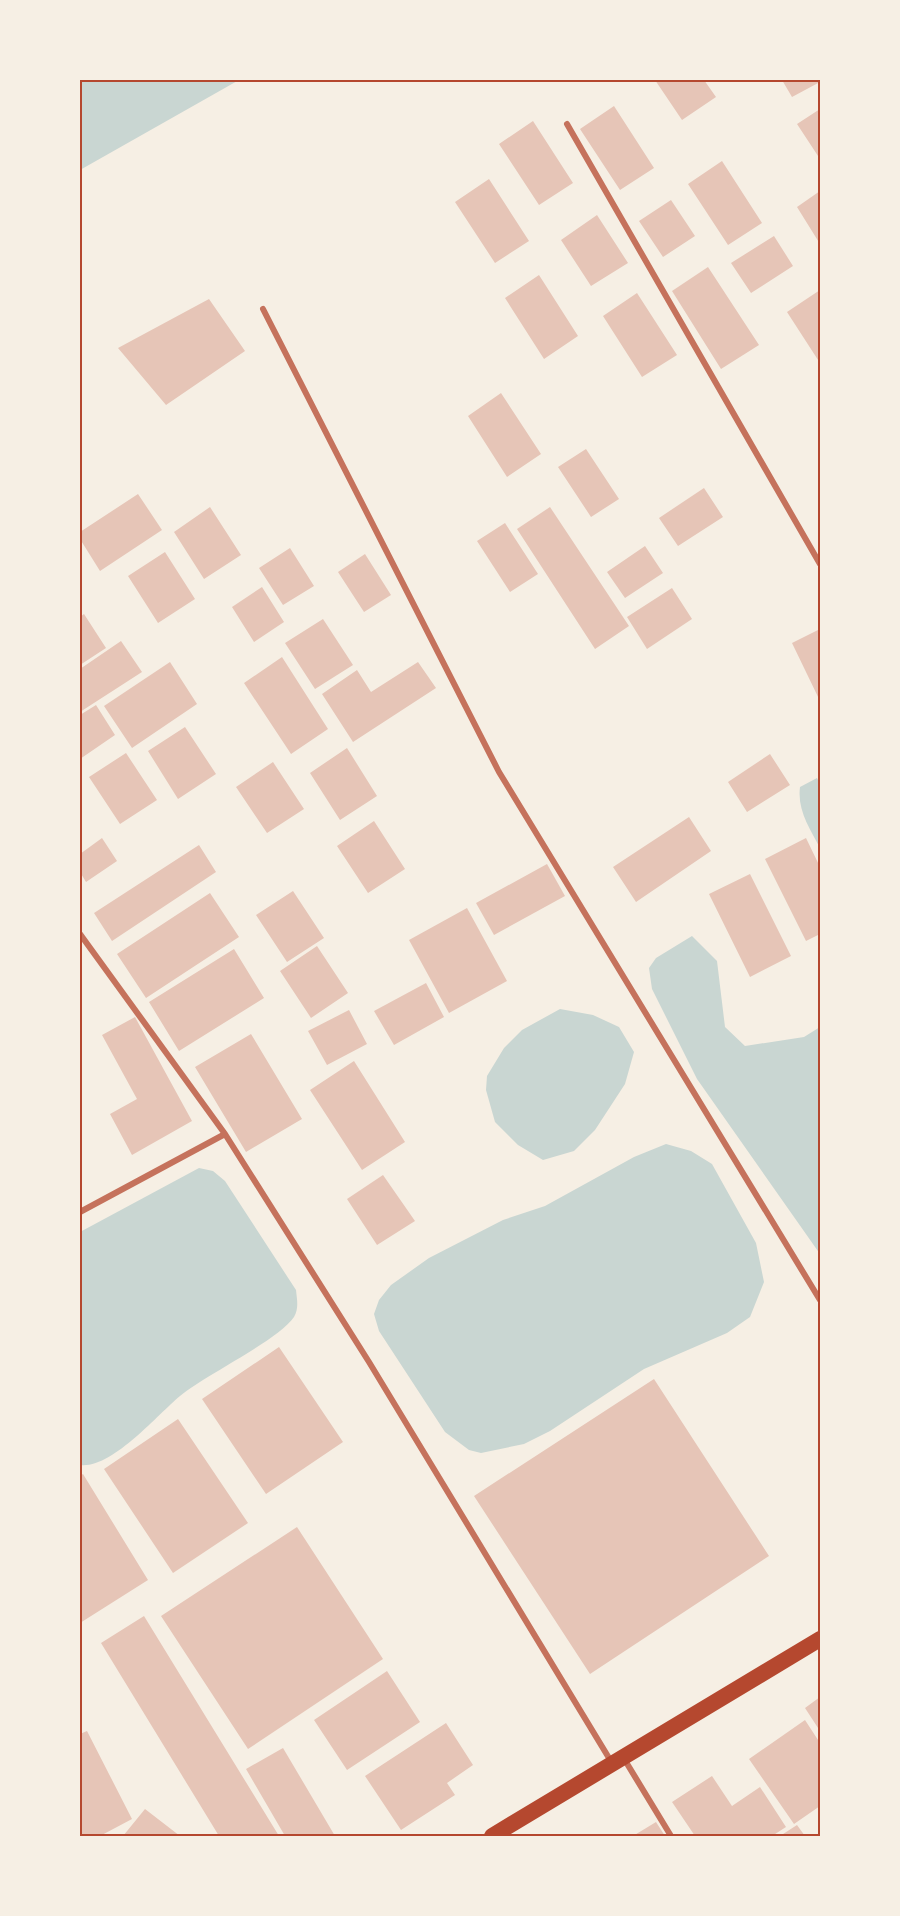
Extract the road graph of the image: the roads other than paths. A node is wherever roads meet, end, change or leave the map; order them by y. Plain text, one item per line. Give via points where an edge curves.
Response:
1 (567, 124) dead end
2 (263, 309) dead end
3 (820, 564) edge
4 (80, 934) edge
5 (225, 1134) junction
6 (80, 1212) edge
7 (820, 1300) edge
8 (820, 1639) edge
9 (617, 1760) junction
10 (492, 1836) edge
11 (671, 1836) edge

1 - 3 street
2 - 7 street via 499,772
4 - 5 street
5 - 6 street
5 - 9 street
8 - 9 highway
9 - 10 highway
9 - 11 street

